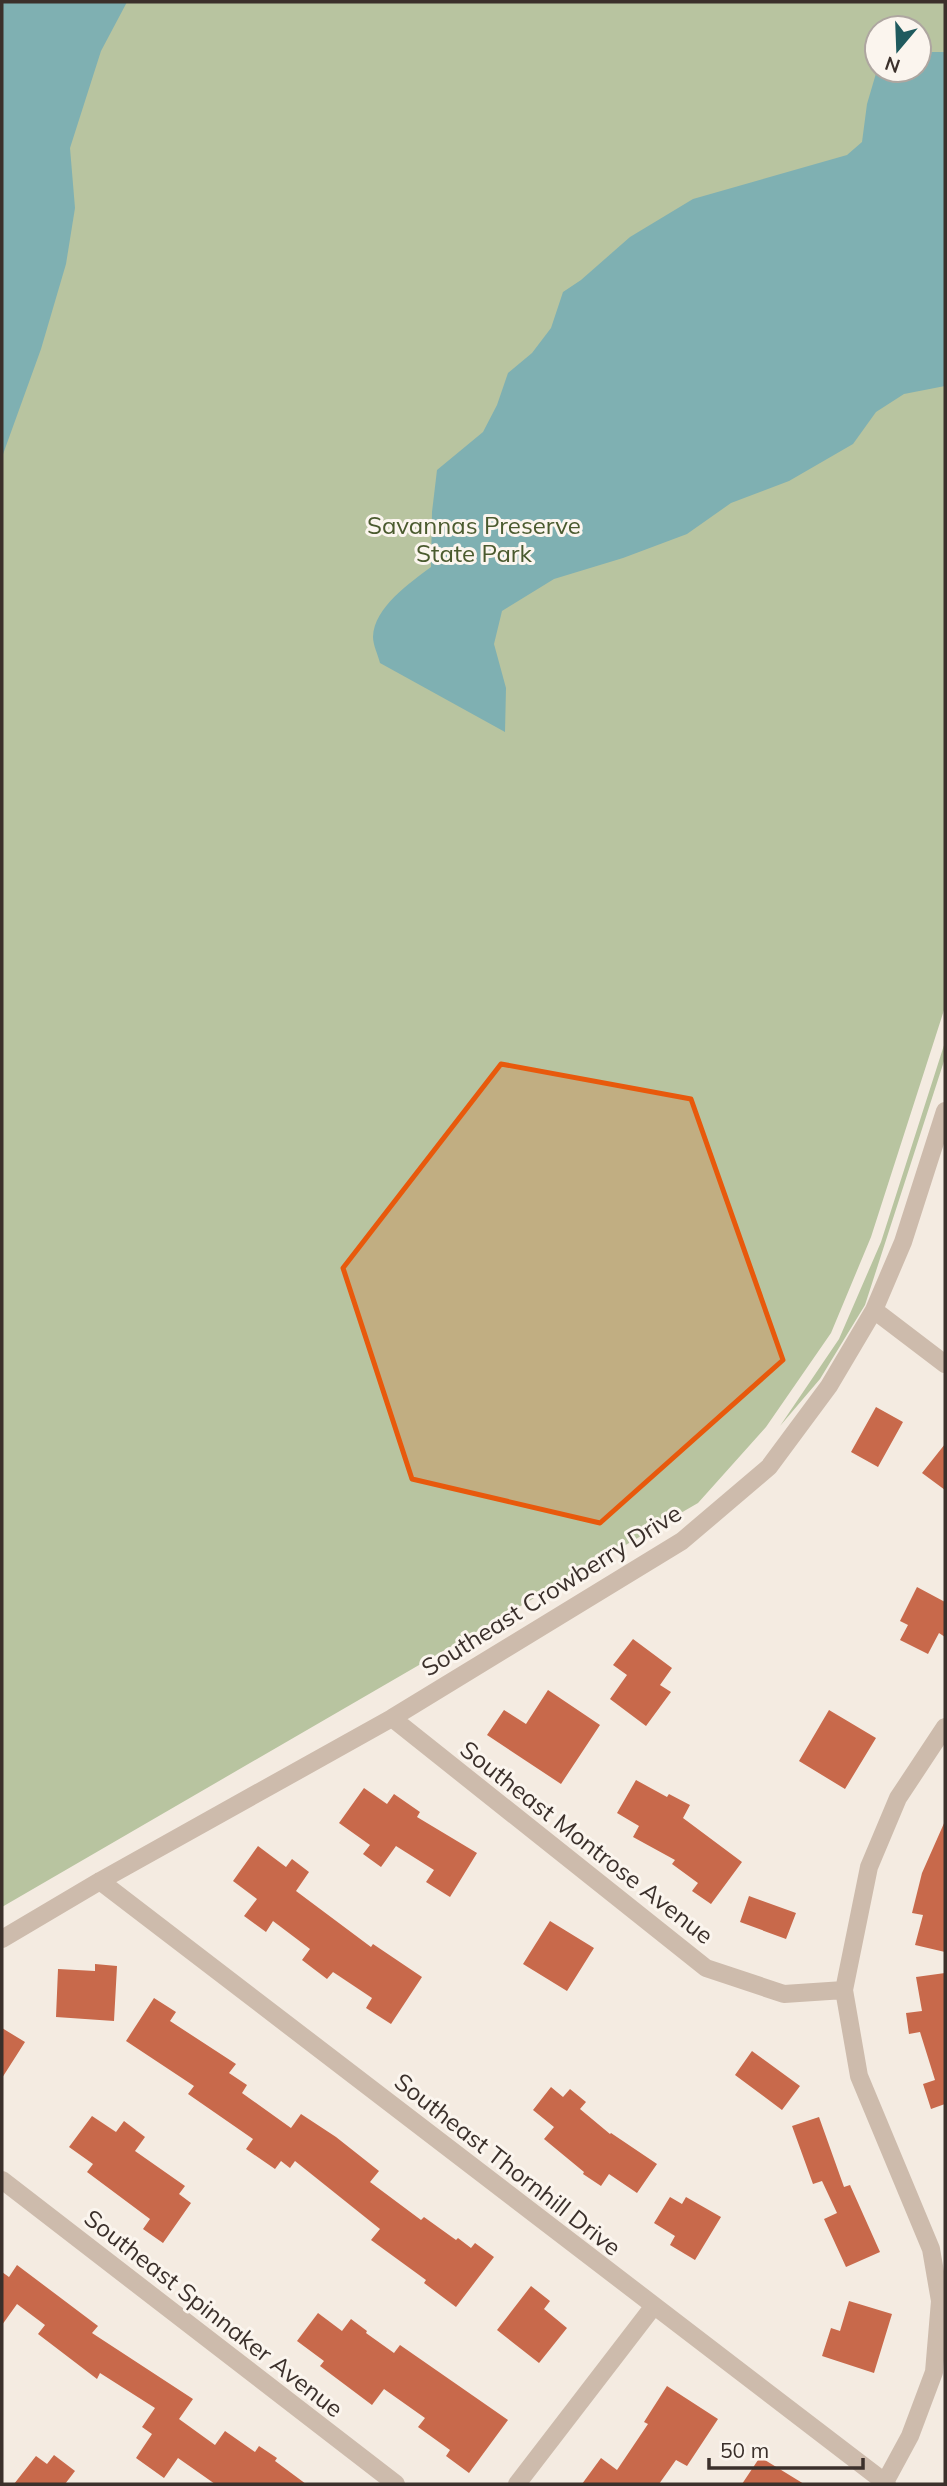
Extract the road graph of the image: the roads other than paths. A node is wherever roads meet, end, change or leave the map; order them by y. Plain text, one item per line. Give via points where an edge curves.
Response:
1 (945, 1111) edge
2 (874, 1310) junction
3 (945, 1364) edge
4 (392, 1718) junction
5 (945, 1727) edge
6 (100, 1881) junction
7 (2, 1939) edge
8 (844, 1990) junction
9 (2, 2180) edge
10 (653, 2306) junction
11 (396, 2484) edge
12 (517, 2484) edge
13 (885, 2484) edge

1 - 2 street, Southeast Crowberry Drive via 903,1242
2 - 3 street
2 - 4 street, Southeast Crowberry Drive via 829,1386 769,1467 682,1541
4 - 6 street, Southeast Crowberry Drive
4 - 8 street, Southeast Montrose Avenue via 706,1968 784,1994
5 - 8 street via 898,1798 869,1867
6 - 7 street, Southeast Crowberry Drive
6 - 10 street, Southeast Thornhill Drive
8 - 13 street via 859,2076 931,2249 940,2301 934,2372 911,2436
9 - 11 street, Southeast Spinnaker Avenue
10 - 12 street
10 - 13 street, Southeast Thornhill Drive

